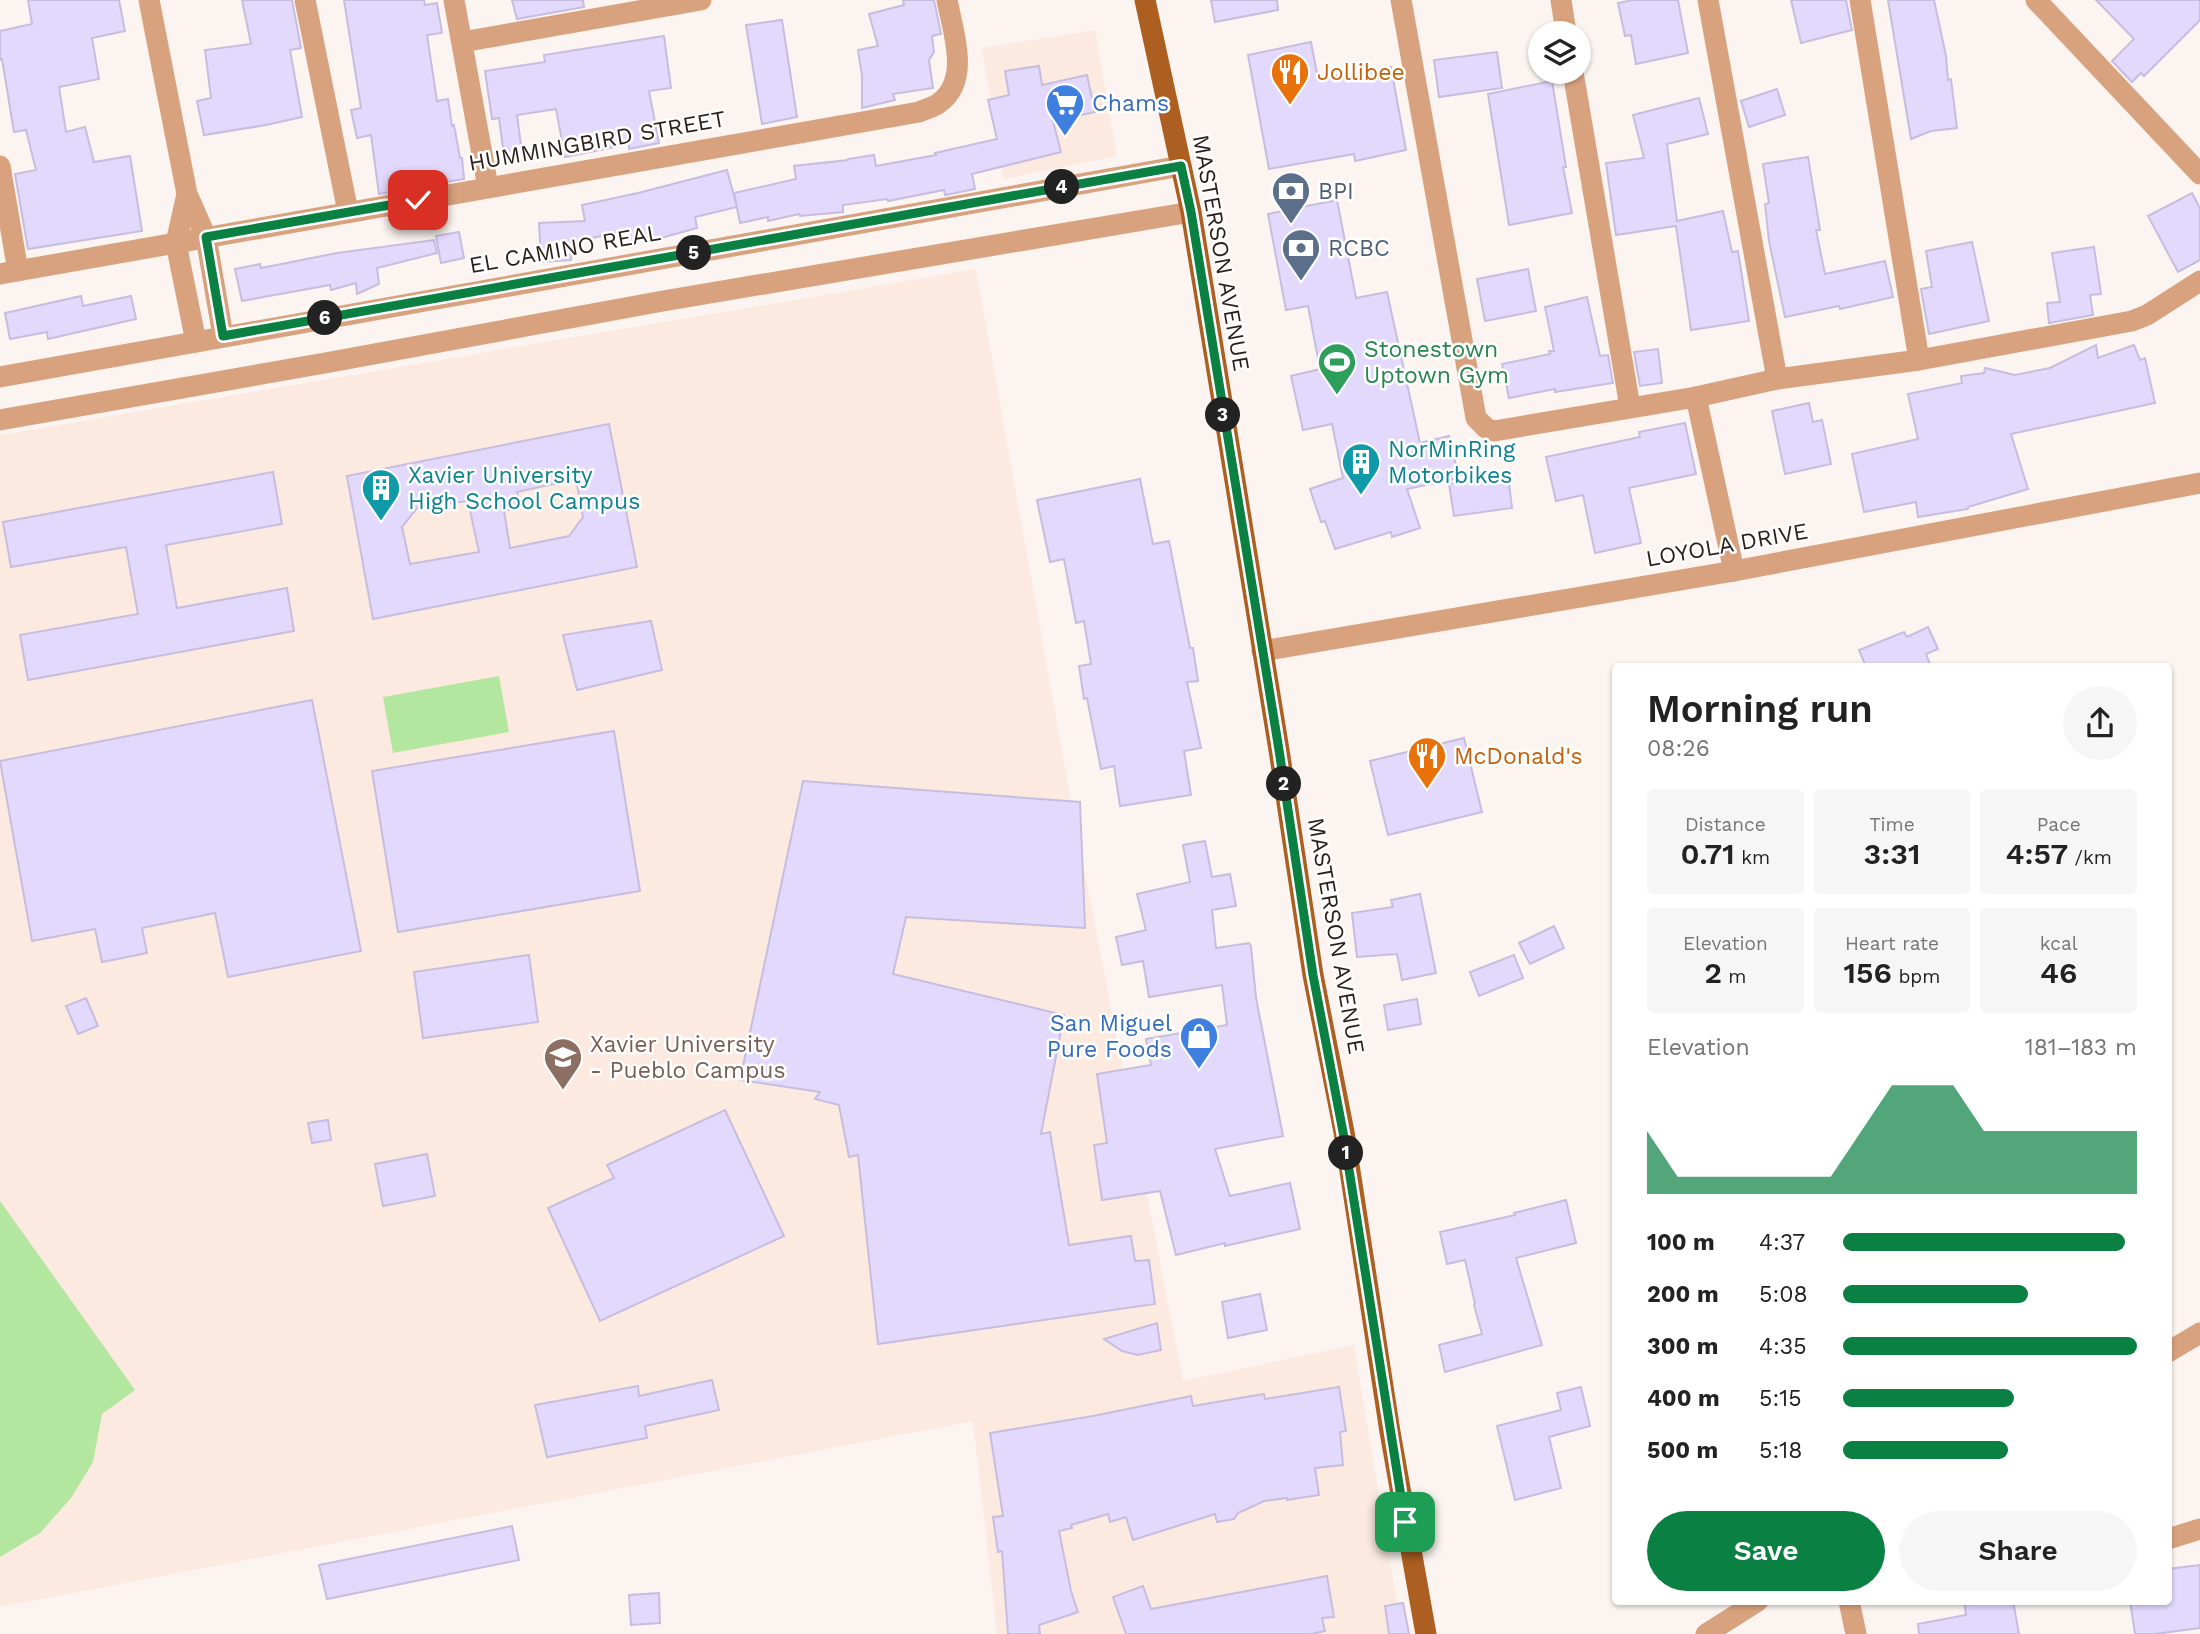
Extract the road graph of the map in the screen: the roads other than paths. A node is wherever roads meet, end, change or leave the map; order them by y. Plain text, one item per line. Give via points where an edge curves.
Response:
1 (149, 0) edge
2 (304, 0) edge
3 (454, 0) edge
4 (701, 0) edge
5 (947, 0) edge
6 (1145, 0) edge
7 (1401, 0) edge
8 (1561, 0) edge
9 (1708, 0) edge
10 (1860, 0) edge
11 (2036, 0) edge
12 (1564, 21) edge
13 (462, 42) junction
14 (1575, 84) edge
15 (0, 166) edge
16 (1181, 166) junction
17 (2200, 174) edge
18 (488, 187) junction
19 (187, 194) junction
20 (348, 212) junction
21 (1191, 212) junction
22 (206, 237) junction
23 (176, 243) junction
24 (9, 272) edge
25 (2200, 281) edge
26 (223, 336) junction
27 (196, 342) junction
28 (1919, 360) junction
29 (0, 377) edge
30 (1777, 379) junction
31 (1696, 397) junction
32 (1630, 407) junction
33 (0, 420) edge
34 (2200, 483) edge
35 (1734, 571) junction
36 (1262, 651) junction
37 (2200, 1333) edge
38 (2172, 1350) edge
39 (2200, 1529) edge
40 (2172, 1538) edge
41 (1752, 1605) edge
42 (1850, 1605) edge
43 (1426, 1634) edge
44 (1706, 1634) edge
45 (1856, 1634) edge

1 - 19 street
2 - 20 street
3 - 13 street
4 - 13 street
5 - 18 street, HUMMINGBIRD STREET via 957,78 938,104 919,112
6 - 16 main road, MASTERSON AVENUE
7 - 32 street via 1476,418 1494,431
8 - 12 street
9 - 30 street
10 - 28 street
11 - 17 street
13 - 18 street
14 - 32 street
15 - 24 street
16 - 21 main road, MASTERSON AVENUE
16 - 26 street, EL CAMINO REAL
18 - 20 street, HUMMINGBIRD STREET
19 - 22 street
19 - 23 street
20 - 22 street, HUMMINGBIRD STREET
21 - 33 street
21 - 36 main road, MASTERSON AVENUE
22 - 23 street, HUMMINGBIRD STREET
22 - 26 street
23 - 24 street, HUMMINGBIRD STREET
23 - 27 street
25 - 28 street via 2132,320
26 - 27 street, EL CAMINO REAL
27 - 29 street, EL CAMINO REAL
28 - 30 street
30 - 31 street
31 - 32 street
31 - 35 street
34 - 35 street, LOYOLA DRIVE
35 - 36 street, LOYOLA DRIVE
36 - 43 main road, MASTERSON AVENUE
37 - 38 street
39 - 40 street
41 - 44 street
42 - 45 street

